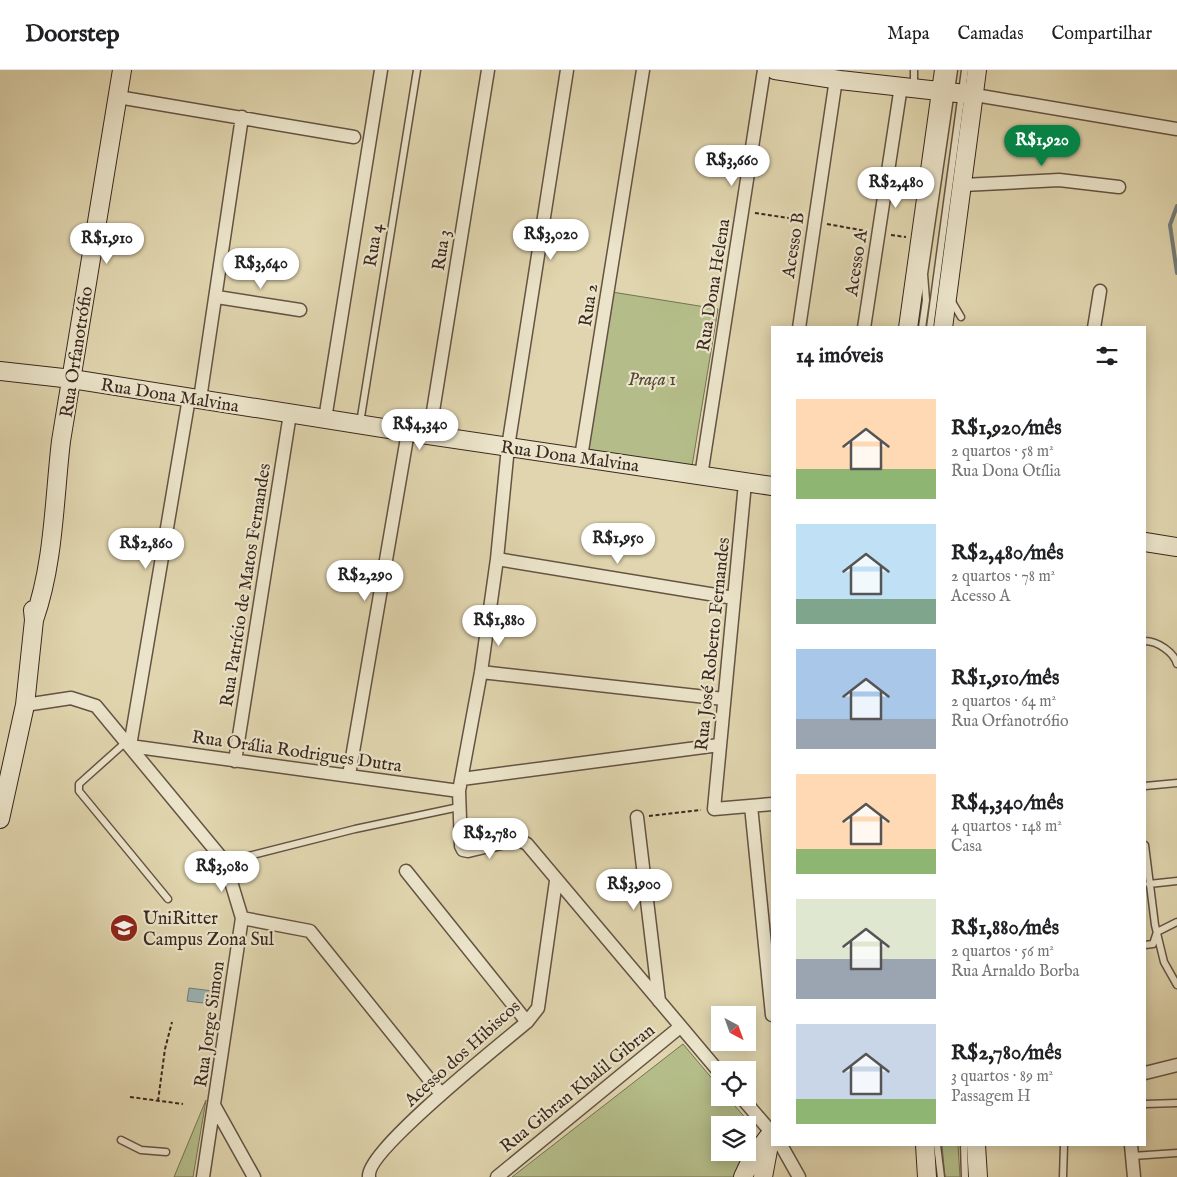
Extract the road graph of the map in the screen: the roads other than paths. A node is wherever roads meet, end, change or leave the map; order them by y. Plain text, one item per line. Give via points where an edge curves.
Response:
1 (122, 70) edge
2 (381, 70) edge
3 (417, 70) edge
4 (488, 70) edge
5 (567, 70) edge
6 (643, 70) edge
7 (764, 70) edge
8 (776, 70) edge
9 (944, 70) edge
10 (954, 70) edge
11 (965, 70) edge
12 (977, 70) edge
13 (836, 79) junction
14 (910, 81) edge
15 (958, 92) junction
16 (118, 97) junction
17 (242, 117) junction
18 (1177, 129) edge
19 (354, 137) dead end
20 (963, 185) junction
21 (1119, 187) dead end
22 (1100, 291) dead end
23 (947, 294) junction
24 (217, 296) junction
25 (300, 310) dead end
26 (961, 317) dead end
27 (799, 326) edge
28 (864, 326) edge
29 (908, 326) edge
30 (922, 326) edge
31 (930, 326) edge
32 (943, 326) edge
33 (1094, 326) edge
34 (0, 371) edge
35 (72, 380) junction
36 (195, 399) junction
37 (290, 414) junction
38 (325, 419) junction
39 (360, 424) junction
40 (408, 432) junction
41 (429, 436) junction
42 (508, 447) junction
43 (582, 457) junction
44 (700, 476) junction
45 (745, 483) junction
46 (771, 486) edge
47 (1146, 542) edge
48 (1177, 548) edge
49 (497, 559) junction
50 (734, 598) junction
51 (1146, 641) edge
52 (1177, 664) edge
53 (481, 672) junction
54 (724, 699) junction
55 (25, 705) junction
56 (128, 743) junction
57 (719, 745) junction
58 (235, 761) junction
59 (349, 775) junction
60 (1177, 783) edge
61 (461, 785) junction
62 (1146, 786) edge
63 (771, 804) edge
64 (751, 806) junction
65 (458, 807) junction
66 (637, 817) road end
67 (0, 819) edge
68 (1146, 855) edge
69 (224, 862) junction
70 (406, 871) dead end
71 (556, 881) junction
72 (1177, 881) edge
73 (1149, 884) junction
74 (168, 899) dead end
75 (242, 918) junction
76 (1177, 922) edge
77 (1157, 932) junction
78 (1146, 946) edge
79 (1177, 985) edge
80 (659, 1001) junction
81 (771, 1005) edge
82 (527, 1022) junction
83 (680, 1027) junction
84 (711, 1063) edge
85 (1177, 1065) edge
86 (1146, 1073) edge
87 (441, 1094) junction
88 (1177, 1102) edge
89 (1146, 1104) edge
90 (749, 1106) edge
91 (215, 1107) junction
92 (771, 1132) edge
93 (771, 1138) edge
94 (121, 1140) dead end
95 (771, 1146) edge
96 (781, 1146) edge
97 (925, 1146) edge
98 (937, 1146) edge
99 (964, 1146) edge
100 (976, 1146) edge
101 (1064, 1146) edge
102 (1132, 1150) edge
103 (166, 1152) dead end
104 (1177, 1153) edge
105 (203, 1177) edge
106 (254, 1177) edge
107 (369, 1177) edge
108 (497, 1177) edge
109 (743, 1177) edge
110 (763, 1177) edge
111 (799, 1177) edge
112 (927, 1177) edge
113 (941, 1177) edge
114 (965, 1177) edge
115 (978, 1177) edge
116 (1062, 1177) edge
117 (1134, 1177) edge

1 - 16 street, Rua Orfanotrófio
2 - 38 street
3 - 39 lane, Rua 4
4 - 41 street, Rua 3
5 - 42 street
6 - 43 street, Rua 2
7 - 44 street, Rua Dona Helena
8 - 13 street
9 - 15 street
10 - 15 lane
11 - 15 lane
12 - 15 street
13 - 14 street
13 - 27 street, Acesso B
14 - 15 street
14 - 28 street, Acesso A via 879,233
15 - 18 street
15 - 20 street
15 - 29 street
15 - 30 lane via 924,274 926,300
15 - 31 lane
16 - 17 street
16 - 35 street, Rua Orfanotrófio
17 - 19 street
17 - 24 street
20 - 21 street via 1060,180
20 - 23 street
22 - 33 street
23 - 26 lane
23 - 32 street
24 - 25 street
24 - 36 street
34 - 35 street, Rua Dona Malvina
35 - 36 street, Rua Dona Malvina
35 - 55 street, Rua Orfanotrófio via 59,455 51,470 42,524 32,600 34,620
36 - 37 street, Rua Dona Malvina
36 - 56 street
37 - 38 street, Rua Dona Malvina
37 - 58 street, Rua Patrício de Matos Fernandes
38 - 39 street, Rua Dona Malvina
39 - 40 street, Rua Dona Malvina
40 - 41 street, Rua Dona Malvina
40 - 59 street
41 - 42 street, Rua Dona Malvina
42 - 43 street, Rua Dona Malvina
42 - 49 street
43 - 44 street, Rua Dona Malvina
44 - 45 street, Rua Dona Malvina
45 - 46 street, Rua Dona Malvina
45 - 50 street, Rua José Roberto Fernandes
47 - 48 street
49 - 50 street
49 - 53 street
50 - 54 street, Rua José Roberto Fernandes
51 - 52 lane via 1162,646
53 - 54 street
53 - 61 street
54 - 57 street, Rua José Roberto Fernandes
55 - 56 street via 71,698 96,706
55 - 67 street, Rua Orfanotrófio
56 - 58 street, Rua Orália Rodrigues Dutra
56 - 69 street
56 - 74 lane via 79,784 79,791
57 - 61 street, Rua Orália Rodrigues Dutra
57 - 64 street, Rua José Roberto Fernandes via 714,809
58 - 59 street, Rua Orália Rodrigues Dutra
59 - 61 street, Rua Orália Rodrigues Dutra
60 - 62 lane
61 - 65 street
63 - 64 street
64 - 81 street
65 - 69 lane
65 - 71 street via 463,850 468,852 522,840
66 - 80 street
68 - 73 lane
69 - 75 street
70 - 82 street
71 - 80 street
71 - 82 street, Acesso dos Hibiscos via 538,1008
72 - 73 lane
73 - 77 lane
75 - 87 street via 310,931
75 - 91 street, Rua Jorge Simon
76 - 77 lane
77 - 78 lane via 1153,944
77 - 79 lane via 1164,962
80 - 83 street
82 - 87 street, Acesso dos Hibiscos
83 - 84 street
83 - 108 street, Rua Gibran Khalil Gibran
85 - 86 street
87 - 107 street, Acesso dos Hibiscos via 376,1157
88 - 89 lane
90 - 92 street
91 - 105 street, Rua Jorge Simon
91 - 106 street
93 - 109 street via 751,1160
94 - 103 lane via 141,1150
95 - 110 street
96 - 111 street
97 - 112 street
98 - 113 lane
99 - 114 lane
100 - 115 street
101 - 116 lane
102 - 104 lane
102 - 117 street

